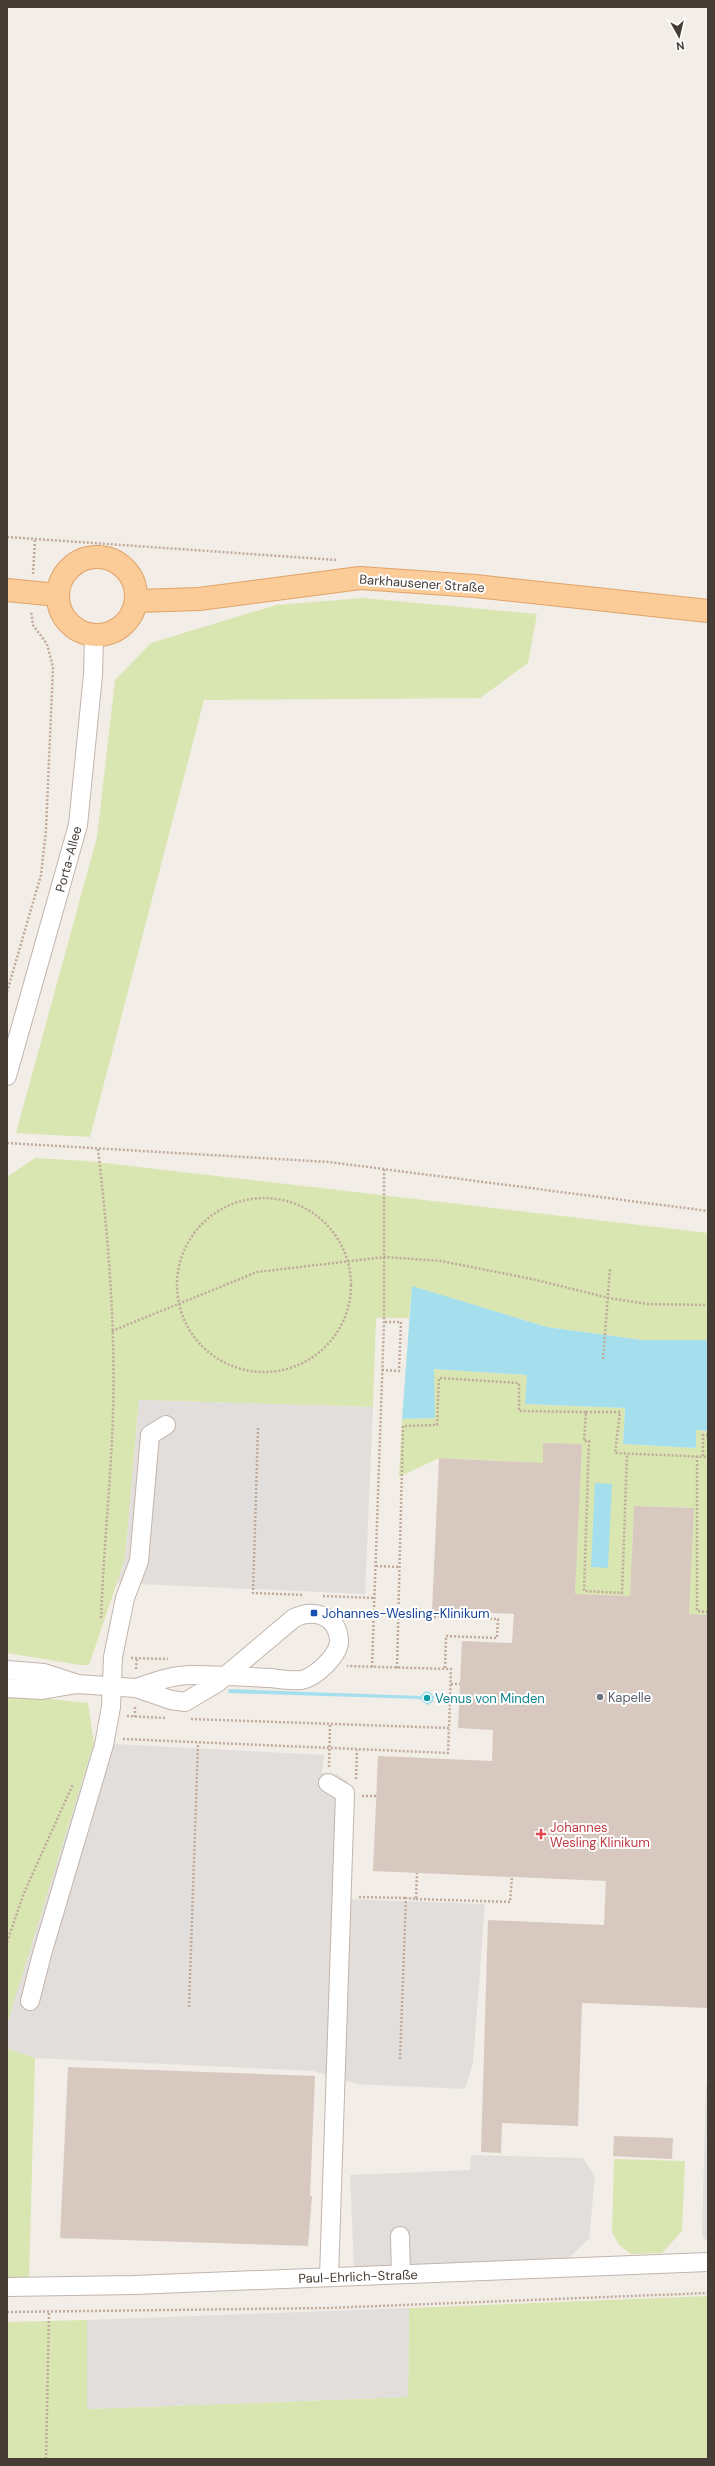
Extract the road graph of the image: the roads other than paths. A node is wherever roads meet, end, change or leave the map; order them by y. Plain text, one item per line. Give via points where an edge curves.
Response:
1 (7, 590) edge
2 (58, 596) junction
3 (137, 602) junction
4 (708, 611) edge
5 (94, 636) junction
6 (7, 1076) edge
7 (166, 1426) dead end
8 (7, 1670) edge
9 (225, 1676) junction
10 (77, 1684) junction
11 (112, 1686) junction
12 (7, 1688) edge
13 (136, 1688) junction
14 (328, 1783) dead end
15 (30, 2001) dead end
16 (400, 2236) dead end
17 (708, 2262) edge
18 (401, 2274) junction
19 (329, 2277) junction
20 (7, 2288) edge

1 - 2 main road
2 - 3 main road via 63,575 72,565 84,558 98,556 123,565 131,575 136,588
2 - 5 main road via 62,614 70,625
3 - 4 main road, Barkhausener Straße via 199,599 360,578 475,586
3 - 5 main road via 133,613 122,627 106,635
5 - 6 street, Porta-Allee via 93,675 78,825
7 - 11 street via 150,1435 139,1561 125,1598 113,1657
8 - 10 street via 44,1673
9 - 9 street via 294,1618 303,1614 314,1613 327,1617 335,1626 340,1638 339,1648 334,1656 302,1680
9 - 13 street via 174,1677
9 - 13 street via 185,1702
10 - 11 street
10 - 12 street via 42,1690
11 - 13 street
11 - 15 street via 111,1707 102,1752
14 - 19 street via 346,1793
16 - 18 street
17 - 18 street, Paul-Ehrlich-Straße
18 - 19 street, Paul-Ehrlich-Straße
19 - 20 street, Paul-Ehrlich-Straße

